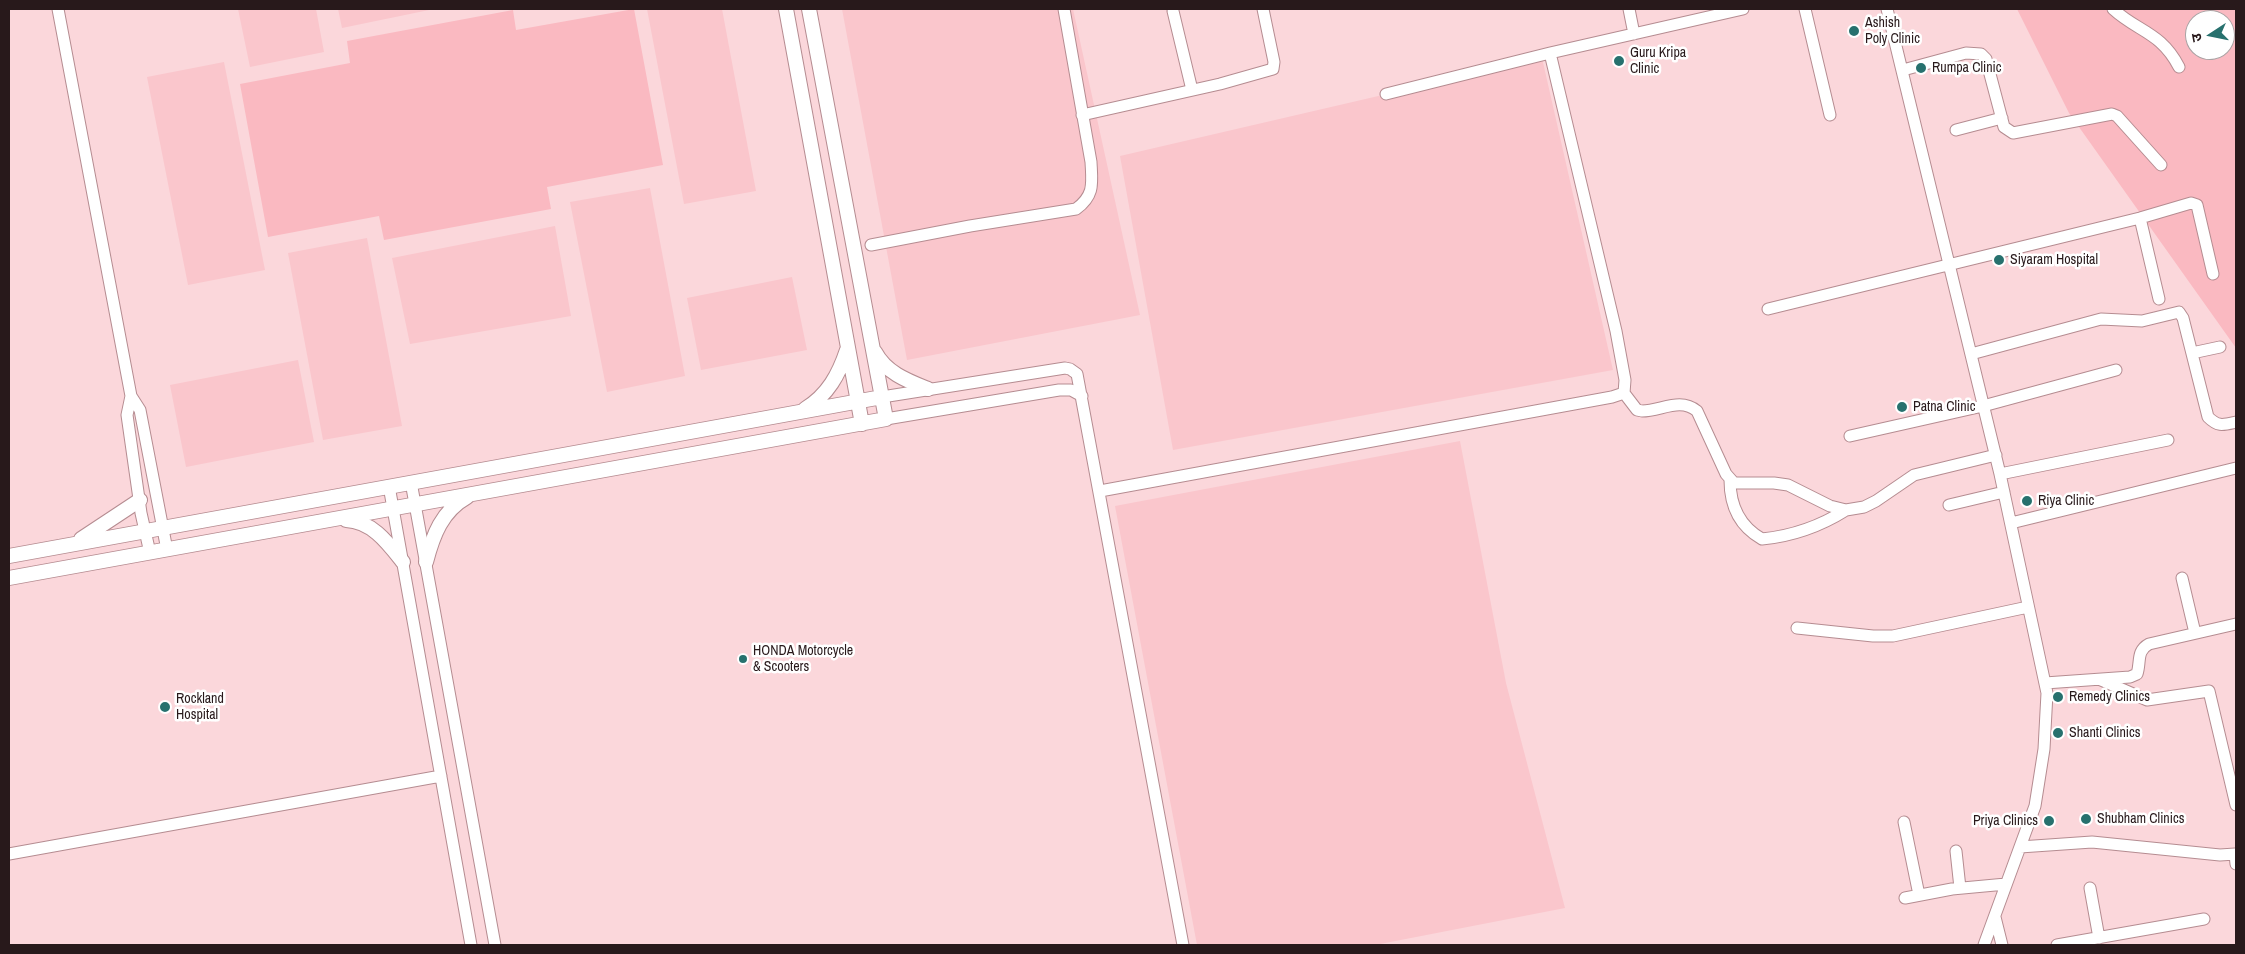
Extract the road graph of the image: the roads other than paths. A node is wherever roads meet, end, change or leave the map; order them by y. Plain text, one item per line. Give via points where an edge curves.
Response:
1 (58, 9) edge
2 (786, 9) edge
3 (809, 9) edge
4 (1064, 9) edge
5 (1263, 9) edge
6 (1629, 9) edge
7 (1743, 9) edge
8 (1805, 9) edge
9 (1888, 9) edge
10 (2113, 9) edge
11 (1173, 11) dead end
12 (1705, 13) edge
13 (1634, 34) junction
14 (1550, 53) junction
15 (2179, 67) dead end
16 (1903, 70) junction
17 (1192, 90) junction
18 (1386, 94) dead end
19 (1082, 115) junction
20 (1830, 115) dead end
21 (2002, 118) junction
22 (1956, 130) dead end
23 (2161, 165) dead end
24 (2140, 218) junction
25 (870, 245) dead end
26 (854, 256) junction
27 (832, 261) junction
28 (1950, 266) junction
29 (2213, 274) dead end
30 (2159, 299) dead end
31 (1768, 309) dead end
32 (848, 347) junction
33 (872, 347) junction
34 (2220, 347) dead end
35 (2192, 353) junction
36 (1971, 354) junction
37 (2116, 370) dead end
38 (928, 389) junction
39 (1624, 393) junction
40 (131, 396) junction
41 (1082, 396) junction
42 (882, 397) junction
43 (857, 401) junction
44 (1983, 406) junction
45 (800, 412) junction
46 (886, 419) junction
47 (2236, 422) edge
48 (862, 424) junction
49 (1850, 436) dead end
50 (2168, 440) dead end
51 (1996, 455) junction
52 (2236, 468) edge
53 (2000, 474) junction
54 (1730, 480) junction
55 (411, 482) junction
56 (389, 486) junction
57 (1100, 491) junction
58 (2004, 492) junction
59 (472, 494) junction
60 (140, 500) junction
61 (416, 504) junction
62 (1950, 505) dead end
63 (394, 509) junction
64 (1846, 510) junction
65 (337, 519) junction
66 (2011, 523) junction
67 (163, 528) junction
68 (145, 532) junction
69 (72, 545) junction
70 (167, 550) junction
71 (150, 553) junction
72 (9, 556) edge
73 (403, 562) junction
74 (426, 562) junction
75 (9, 578) edge
76 (2182, 578) dead end
77 (2028, 607) junction
78 (2236, 624) edge
79 (1797, 628) dead end
80 (2195, 633) junction
81 (2101, 680) junction
82 (2045, 683) junction
83 (441, 776) junction
84 (2236, 805) edge
85 (1904, 822) dead end
86 (2020, 847) junction
87 (1956, 851) dead end
88 (9, 854) edge
89 (2236, 857) edge
90 (2006, 884) junction
91 (1960, 888) junction
92 (2090, 888) dead end
93 (1919, 895) junction
94 (1905, 898) dead end
95 (1995, 917) junction
96 (2204, 919) dead end
97 (2099, 938) junction
98 (471, 945) edge
99 (494, 945) edge
100 (1183, 945) edge
101 (1984, 945) edge
102 (2002, 945) edge
103 (2056, 945) edge

1 - 40 street
2 - 27 main road
3 - 26 main road
4 - 19 street
5 - 17 street via 1273,69
6 - 13 street
7 - 12 street
8 - 20 street
9 - 16 street
10 - 15 street via 2125,20 2160,40
11 - 17 street
12 - 13 street
13 - 14 street
14 - 18 street
14 - 39 street via 1616,331 1625,380
16 - 21 street via 1966,53 1981,54 1986,59
16 - 28 street
17 - 19 street
19 - 25 street via 1092,183 1088,201 1076,209
21 - 22 street
21 - 23 street via 2004,127 2013,134 2112,114
24 - 28 street
24 - 29 street via 2195,203
24 - 30 street
26 - 27 main road
26 - 33 main road
27 - 32 main road
28 - 31 street
28 - 36 street
32 - 43 main road
32 - 45 main road via 830,386 816,402
33 - 38 main road via 880,361 896,374
33 - 42 main road
34 - 35 street
35 - 36 street via 2182,314 2175,312 2142,322 2101,319
35 - 47 street via 2208,417 2221,426
36 - 44 street
37 - 44 street
38 - 41 street via 1065,368 1077,374
38 - 42 street
39 - 54 street via 1637,410 1642,411 1690,405 1697,411
39 - 57 street
40 - 60 street via 127,415
40 - 67 street via 140,410
41 - 46 street via 1070,390 1059,390
41 - 57 street
42 - 43 main road
42 - 46 main road
43 - 45 main road
43 - 48 main road
44 - 49 street
44 - 51 street
45 - 55 main road
46 - 48 main road
48 - 59 main road
50 - 53 street
51 - 53 street
51 - 64 street via 1914,475 1876,501
52 - 66 street
53 - 58 street
54 - 64 street via 1741,484 1788,485 1830,506
54 - 64 street via 1730,497 1736,514 1750,532 1762,539 1805,531
55 - 56 main road
55 - 61 street
56 - 63 street
56 - 67 main road
57 - 100 street
58 - 62 street
58 - 66 street
59 - 61 main road
59 - 74 main road via 457,503 443,519
60 - 68 street
60 - 69 main road
61 - 63 main road
61 - 74 street
63 - 65 main road
63 - 73 street
65 - 70 main road
65 - 73 main road via 366,525 388,542
66 - 77 street
67 - 68 main road
67 - 70 street
68 - 69 main road
68 - 71 street
69 - 72 main road
70 - 71 main road
71 - 75 main road
73 - 83 street
74 - 99 street
76 - 80 street
77 - 79 street via 1893,636
77 - 82 street
78 - 80 street
80 - 81 street via 2143,647 2134,676
81 - 82 street
81 - 84 street via 2147,700 2209,691
82 - 86 street via 2044,749 2035,806
83 - 88 street
83 - 98 street
85 - 93 street
86 - 89 street via 2092,842
86 - 90 street
87 - 91 street
90 - 91 street
90 - 95 street
91 - 93 street
92 - 97 street
93 - 94 street
95 - 101 street
95 - 102 street
96 - 97 street
97 - 103 street

